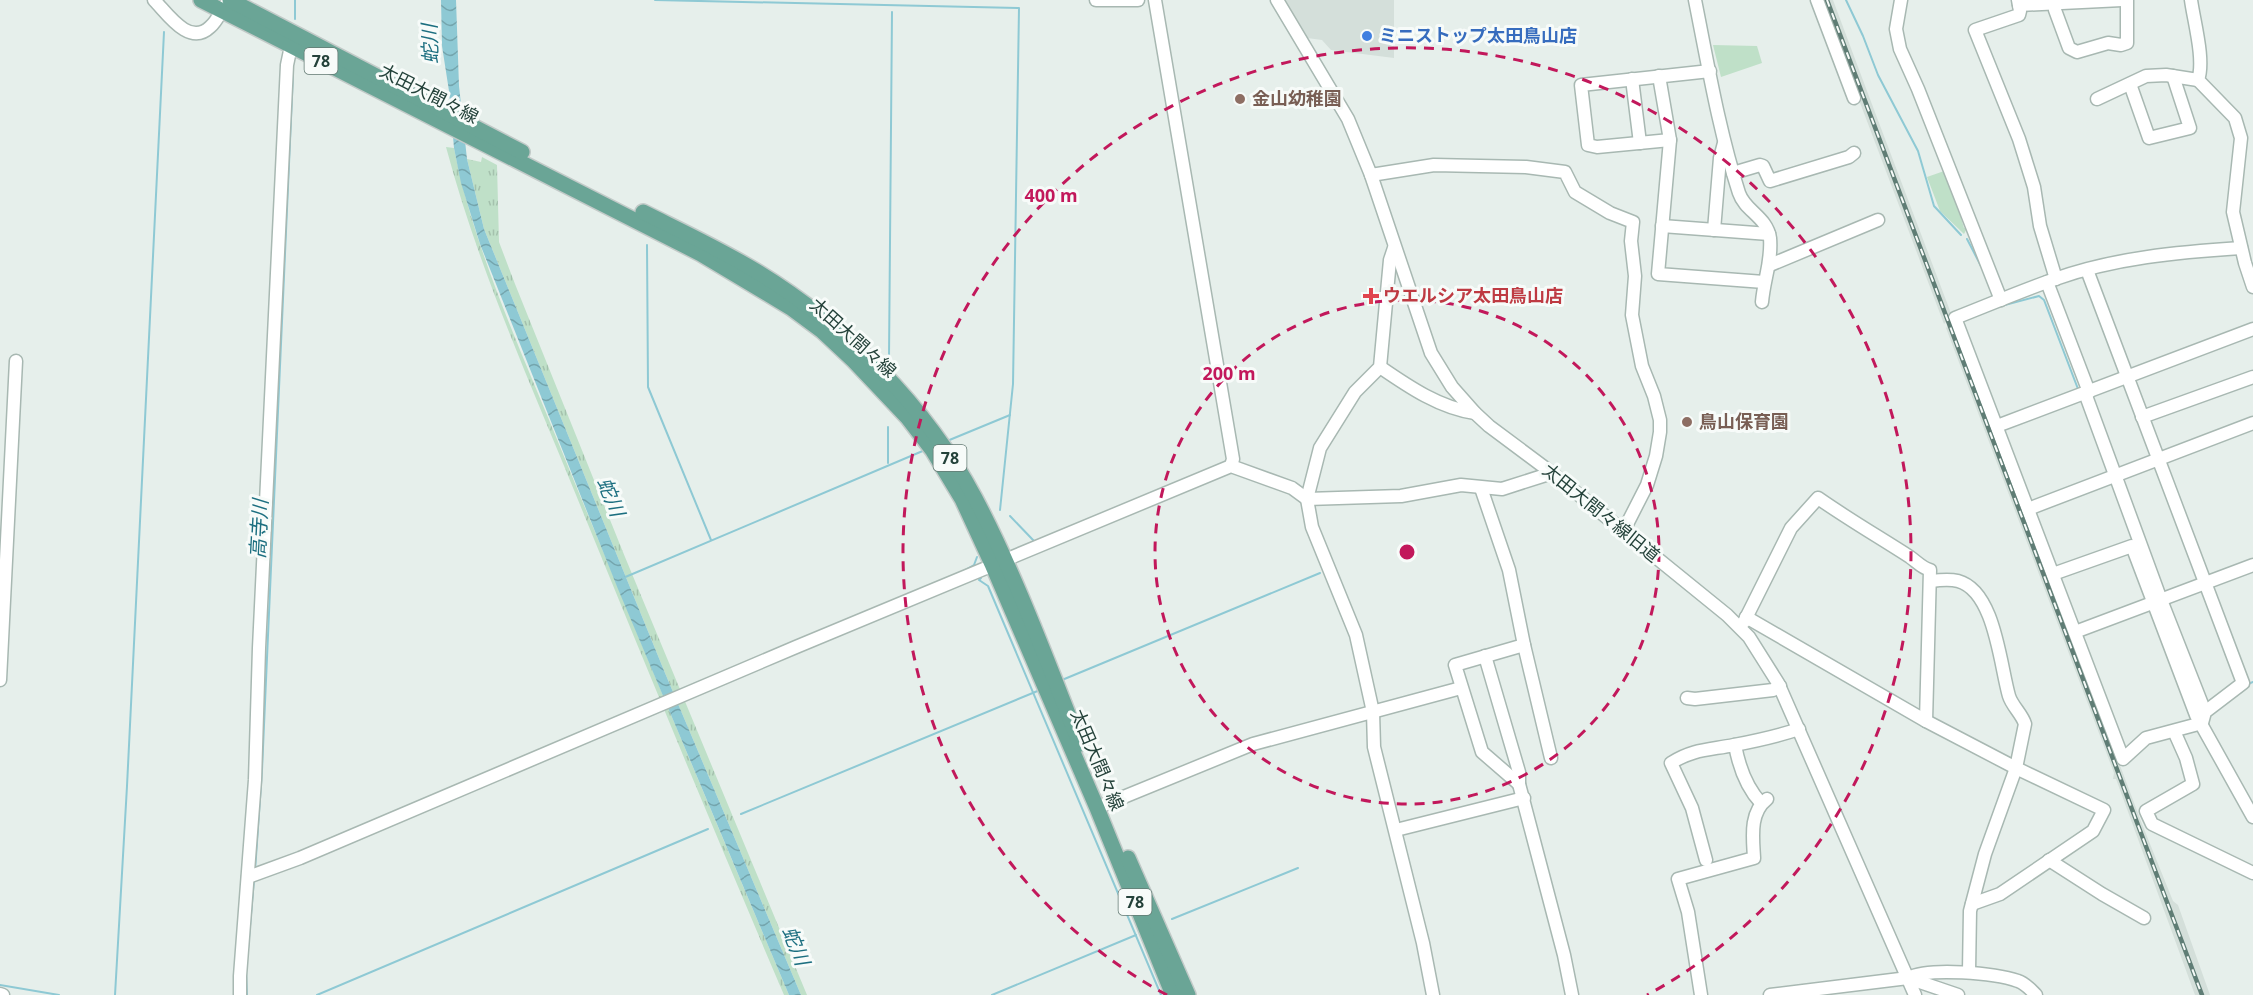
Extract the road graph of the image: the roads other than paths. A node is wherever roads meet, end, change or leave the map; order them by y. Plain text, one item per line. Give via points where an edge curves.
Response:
1 (154, 0) edge
2 (201, 0) edge
3 (1096, 0) edge
4 (1138, 0) edge
5 (1155, 0) edge
6 (1277, 0) edge
7 (1695, 0) edge
8 (1817, 0) edge
9 (1901, 0) edge
10 (2122, 0) edge
11 (2127, 0) edge
12 (2191, 0) edge
13 (2019, 2) edge
14 (226, 3) edge
15 (2054, 3) junction
16 (291, 46) junction
17 (1710, 71) junction
18 (1659, 76) junction
19 (2173, 76) junction
20 (1632, 79) junction
21 (2198, 80) junction
22 (2130, 84) junction
23 (1854, 99) dead end
24 (2097, 99) dead end
25 (441, 115) junction
26 (1670, 140) junction
27 (1724, 142) junction
28 (1640, 143) junction
29 (1854, 153) dead end
30 (1733, 173) junction
31 (1371, 175) junction
32 (1878, 220) dead end
33 (1662, 226) junction
34 (1714, 230) junction
35 (1769, 234) junction
36 (1394, 248) junction
37 (2241, 248) junction
38 (1770, 265) junction
39 (2087, 270) junction
40 (2051, 280) junction
41 (1764, 282) junction
42 (2253, 287) edge
43 (2001, 300) junction
44 (1762, 302) dead end
45 (2253, 329) edge
46 (16, 361) dead end
47 (1380, 367) junction
48 (2127, 376) junction
49 (2253, 377) edge
50 (2087, 393) junction
51 (1475, 413) junction
52 (2142, 417) junction
53 (2253, 423) edge
54 (1997, 426) junction
55 (2159, 459) junction
56 (1231, 465) junction
57 (1552, 473) junction
58 (2116, 476) junction
59 (1481, 488) junction
60 (1307, 499) junction
61 (2028, 509) junction
62 (1623, 532) junction
63 (998, 562) junction
64 (2253, 565) edge
65 (2053, 574) junction
66 (1930, 580) junction
67 (2205, 583) junction
68 (2157, 601) junction
69 (1746, 616) junction
70 (1741, 629) junction
71 (2075, 632) junction
72 (1524, 645) junction
73 (1485, 656) junction
74 (0, 680) edge
75 (1780, 686) junction
76 (1461, 688) junction
77 (1688, 698) dead end
78 (1373, 711) junction
79 (2203, 717) junction
80 (1926, 721) junction
81 (1798, 729) junction
82 (2174, 731) junction
83 (1735, 745) junction
84 (1551, 758) dead end
85 (2016, 768) junction
86 (1519, 784) junction
87 (1524, 798) junction
88 (1104, 805) junction
89 (2253, 817) edge
90 (1396, 830) junction
91 (1706, 860) dead end
92 (2049, 860) junction
93 (2253, 873) edge
94 (248, 877) junction
95 (1972, 904) junction
96 (2144, 918) dead end
97 (1969, 971) junction
98 (1908, 978) junction
99 (240, 995) edge
100 (1173, 995) edge
101 (1188, 995) edge
102 (1433, 995) edge
103 (1572, 995) edge
104 (1701, 995) edge
105 (1770, 995) edge
106 (1915, 995) edge
107 (1958, 995) edge
108 (2036, 995) edge

1 - 14 street via 178,26 194,33 208,29
2 - 14 main road, 太田大間々線 / 78
3 - 4 street
5 - 56 street via 1232,448
6 - 31 street, 太田大間々線旧道 via 1348,119
7 - 17 street
8 - 23 street
9 - 43 street via 1896,28 1900,49
10 - 15 street
11 - 15 street via 2127,42 2108,42 2077,52 2069,48
12 - 21 street via 2199,51
13 - 15 street
13 - 40 street via 2019,15 1975,30 2034,187
14 - 16 main road, 太田大間々線 / 78
14 - 25 main road, 太田大間々線 / 78
16 - 25 main road, 太田大間々線 / 78
16 - 94 street via 287,65
17 - 18 street
17 - 27 street
18 - 20 street
18 - 26 street
19 - 21 street
19 - 22 street via 2146,76
19 - 22 street via 2190,128 2149,138
20 - 28 street
20 - 28 street via 1581,85 1588,145
21 - 37 street via 2235,118 2241,138 2233,212
22 - 24 street
25 - 63 main road, 太田大間々線 / 78 via 701,254 822,331 883,390 933,451
26 - 28 street
26 - 33 street
27 - 30 street
27 - 34 street
29 - 30 street via 1770,181 1760,165
30 - 35 street via 1741,198 1763,221
31 - 36 street, 太田大間々線旧道
31 - 62 street via 1434,165 1565,172 1575,192 1633,222 1632,315 1660,432 1647,485
32 - 38 street
33 - 34 street
33 - 41 street via 1658,274
34 - 35 street
35 - 38 street
36 - 47 street
36 - 51 street, 太田大間々線旧道 via 1431,353 1452,387
37 - 39 street via 2152,255
37 - 42 street
38 - 41 street
39 - 40 street
39 - 48 street
40 - 43 street
40 - 50 street
41 - 44 street
43 - 54 street via 1956,318
45 - 48 street
46 - 74 street
47 - 51 street via 1407,386 1458,411
47 - 60 street via 1355,392 1320,448
48 - 50 street
48 - 52 street
49 - 52 street
50 - 54 street
50 - 58 street
51 - 57 street, 太田大間々線旧道
52 - 55 street
53 - 55 street
54 - 61 street
55 - 58 street
55 - 67 street
56 - 60 street via 1292,488
56 - 63 street
57 - 59 street via 1502,489
57 - 62 street, 太田大間々線旧道
58 - 61 street
58 - 68 street
59 - 60 street via 1461,485 1401,496
59 - 72 street via 1509,570
60 - 78 street via 1312,526 1356,635
61 - 65 street
62 - 70 street, 太田大間々線旧道
63 - 88 main road, 太田大間々線 / 78
63 - 94 street
63 - 100 main road, 太田大間々線 / 78
64 - 67 street
65 - 68 street via 2132,546
65 - 71 street
66 - 69 street via 1930,570 1818,498 1791,528
66 - 80 street
66 - 85 street via 1963,583 1987,611 2010,699 2024,721
67 - 68 street
67 - 79 street via 2243,682
68 - 71 street
68 - 79 street via 2196,715
69 - 70 street
69 - 80 street
70 - 75 street, 太田大間々線旧道
71 - 82 street via 2123,759 2146,738
72 - 73 street
72 - 84 street
73 - 76 street via 1455,664
73 - 86 street via 1519,772
75 - 77 street via 1773,690
75 - 81 street, 太田大間々線旧道
76 - 78 street
76 - 86 street via 1482,752
78 - 88 street via 1253,744
78 - 90 street via 1374,747
79 - 82 street
79 - 89 street
80 - 85 street
81 - 83 street
81 - 98 street, 太田大間々線旧道
82 - 93 street via 2187,758 2193,784 2146,811 2148,819
83 - 91 street via 1686,753 1671,764 1692,808
83 - 104 street via 1743,775 1754,794 1764,801 1752,831 1755,858 1678,879 1688,912
85 - 92 street via 2104,810 2093,831
85 - 95 street via 1987,845
86 - 87 street
87 - 90 street
87 - 103 street
88 - 101 main road, 太田大間々線 / 78
90 - 102 street
92 - 95 street via 2000,894
92 - 96 street
94 - 99 street
95 - 97 street
97 - 98 street
97 - 108 street via 2020,981
98 - 105 street
98 - 106 street, 太田大間々線旧道
98 - 107 street

